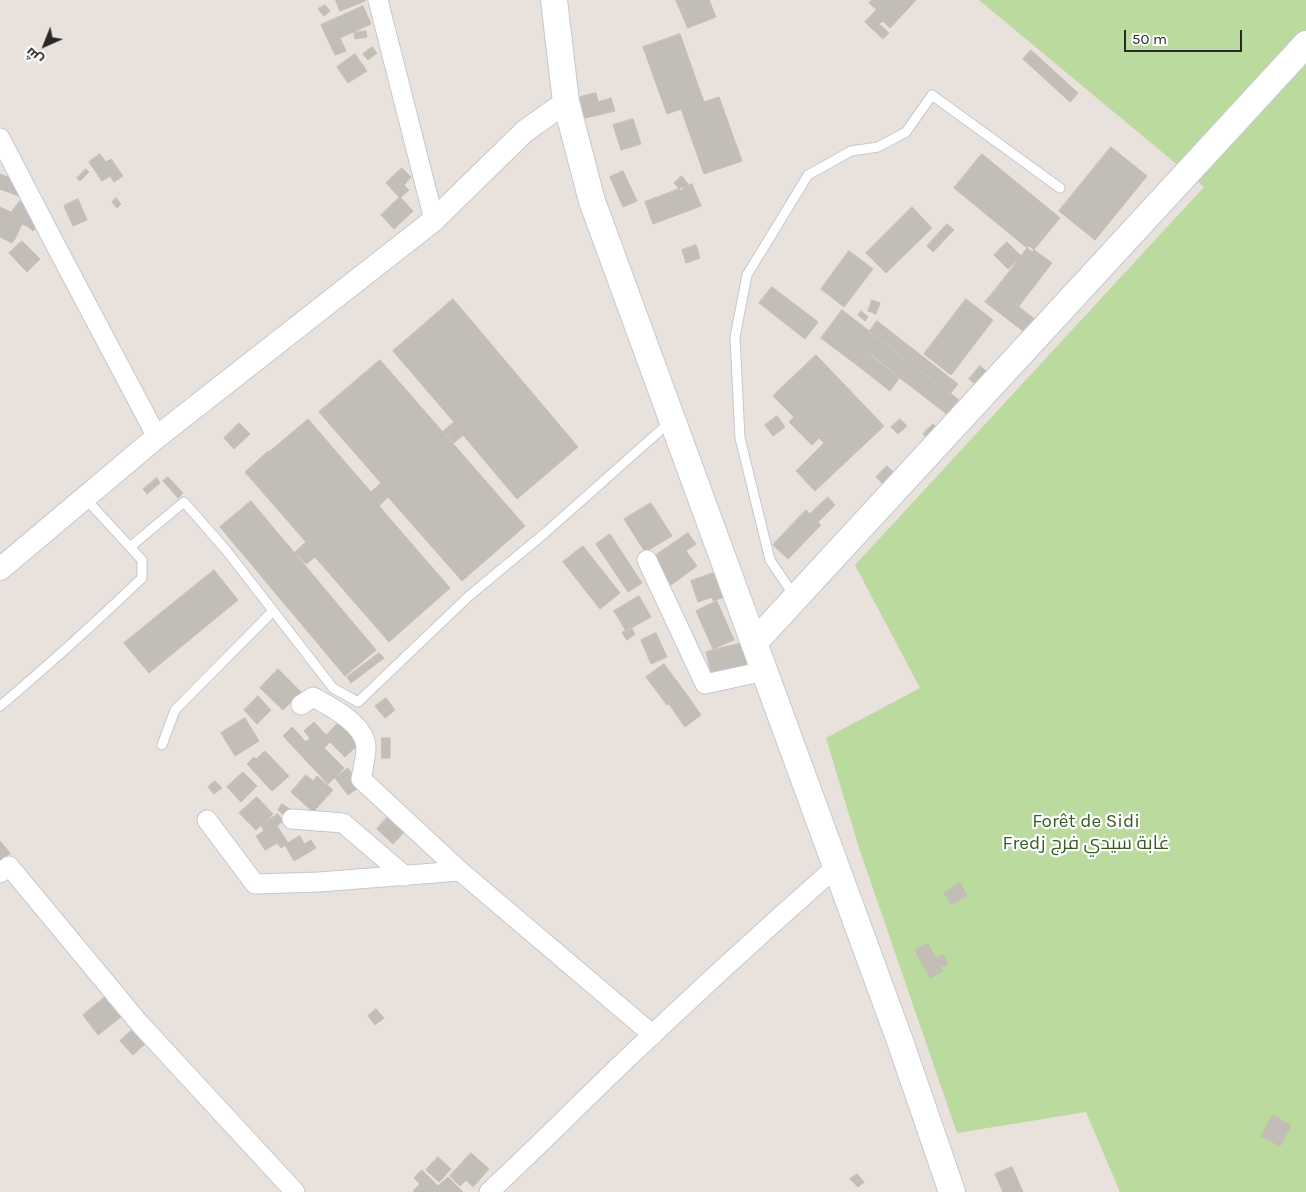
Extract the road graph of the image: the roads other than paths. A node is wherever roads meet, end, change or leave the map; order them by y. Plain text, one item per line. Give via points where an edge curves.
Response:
1 (378, 0) edge
2 (554, 0) edge
3 (1306, 44) edge
4 (566, 102) junction
5 (0, 138) edge
6 (1060, 188) dead end
7 (434, 220) junction
8 (672, 420) junction
9 (157, 437) junction
10 (84, 498) junction
11 (130, 547) junction
12 (647, 560) dead end
13 (0, 570) edge
14 (796, 599) junction
15 (273, 611) junction
16 (754, 643) junction
17 (765, 671) junction
18 (301, 705) dead end
19 (0, 706) edge
20 (162, 745) dead end
21 (292, 819) dead end
22 (207, 820) dead end
23 (836, 866) junction
24 (460, 871) junction
25 (0, 873) edge
26 (404, 876) junction
27 (653, 1035) junction
28 (295, 1192) edge
29 (489, 1192) edge
30 (952, 1192) edge

1 - 7 street
2 - 4 main road
3 - 14 main road
4 - 7 street via 525,131
4 - 8 main road via 592,201
5 - 9 street
6 - 14 lane via 932,94 906,132 878,147 851,151 808,175 747,275 735,337 740,438 770,560
7 - 9 street
8 - 15 lane via 469,596 358,702 333,688
8 - 16 main road
9 - 10 street
10 - 11 lane
10 - 13 street
11 - 15 lane via 184,502
11 - 19 lane via 142,560 142,578
12 - 17 street via 705,684
14 - 16 main road
15 - 20 lane via 175,710
16 - 17 main road
17 - 23 main road
18 - 24 street via 313,696 346,717 362,733 366,746 361,779
21 - 26 street via 343,823
22 - 26 street via 254,884
23 - 27 street via 764,929
23 - 30 main road
24 - 26 street
24 - 27 street
25 - 28 street via 9,866 140,1024
27 - 29 street

